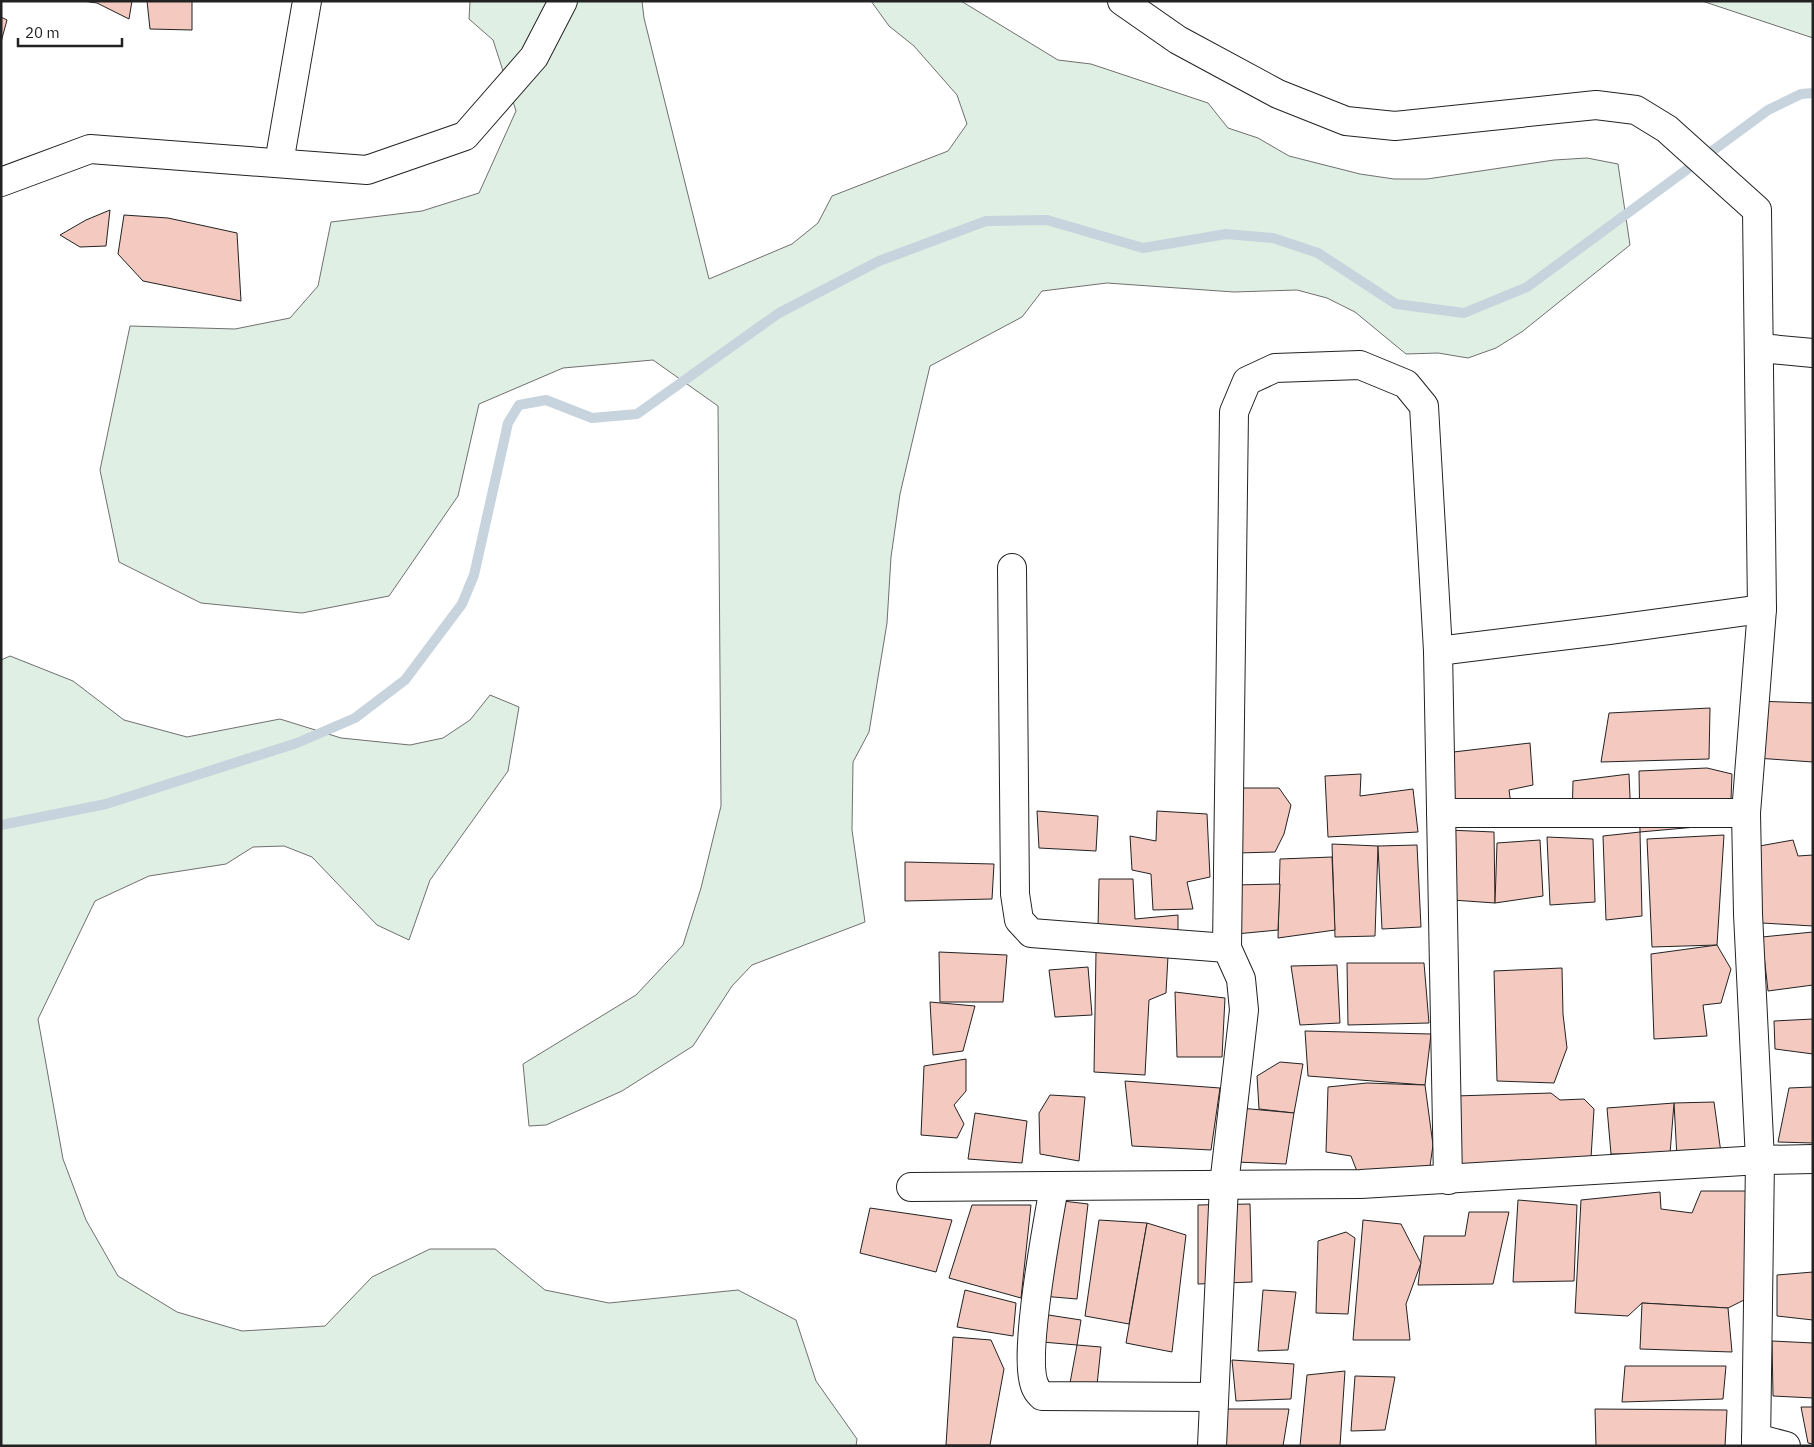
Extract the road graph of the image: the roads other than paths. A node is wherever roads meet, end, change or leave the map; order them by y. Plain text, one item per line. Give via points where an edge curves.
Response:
1 (307, 1) edge
2 (562, 1) edge
3 (1122, 1) edge
4 (279, 163) junction
5 (1, 182) edge
6 (1760, 348) junction
7 (1813, 353) edge
8 (1012, 568) dead end
9 (1762, 609) junction
10 (1438, 651) junction
11 (1441, 813) junction
12 (1746, 813) junction
13 (1227, 948) junction
14 (1813, 1159) edge
15 (1760, 1160) junction
16 (1448, 1180) junction
17 (1224, 1184) junction
18 (911, 1187) dead end
19 (1054, 1187) junction
20 (1214, 1397) junction
21 (1756, 1442) edge
22 (1212, 1446) edge
23 (1786, 1446) edge

1 - 4 street
2 - 4 street via 534,58 465,136 367,170
3 - 6 street via 1178,40 1278,94 1346,121 1395,126 1596,105 1636,110 1667,129 1757,210
4 - 5 street via 90,149
6 - 7 street
6 - 9 street
8 - 13 street via 1015,894 1019,920 1031,932
9 - 10 street
9 - 12 street
10 - 11 street
10 - 13 street via 1424,406 1406,384 1360,365 1275,368 1247,381 1234,412
11 - 12 street
11 - 16 street
12 - 15 street
13 - 17 street via 1241,979 1244,1010
14 - 15 street
15 - 16 street
15 - 21 street
16 - 17 street
17 - 19 street
17 - 20 street
18 - 19 street
19 - 20 street via 1033,1318 1031,1366 1036,1390 1042,1396
20 - 22 street
21 - 23 street

